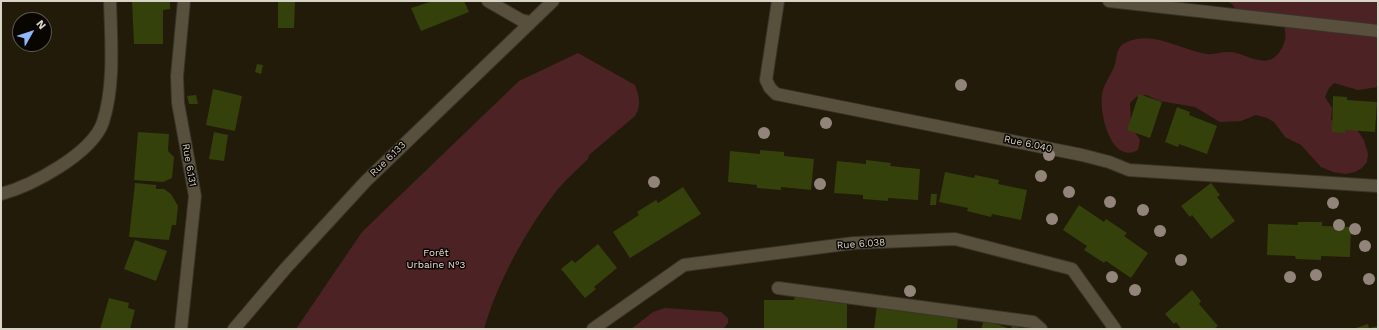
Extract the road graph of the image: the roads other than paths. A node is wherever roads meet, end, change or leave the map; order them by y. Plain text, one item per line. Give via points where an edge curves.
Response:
1 (110, 1) edge
2 (184, 1) edge
3 (488, 1) edge
4 (553, 1) edge
5 (778, 1) edge
6 (1109, 1) edge
7 (530, 22) junction
8 (1378, 31) edge
9 (1378, 186) edge
10 (1, 194) edge
11 (778, 288) dead end
12 (181, 329) edge
13 (234, 329) edge
14 (593, 329) edge
15 (1041, 329) edge
16 (1115, 329) edge

1 - 10 street via 112,52 102,123 91,140 70,160 42,177
2 - 12 street, Rue 6.131 via 176,76 178,103 195,196
3 - 7 street via 521,20
4 - 7 street, Rue 6.133
5 - 9 street, Rue 6.040 via 766,80 776,94 1082,155 1129,170
6 - 8 street
7 - 13 street, Rue 6.133 via 366,181
11 - 15 street via 1033,322
14 - 16 street, Rue 6.038 via 684,265 854,243 955,239 1072,269

